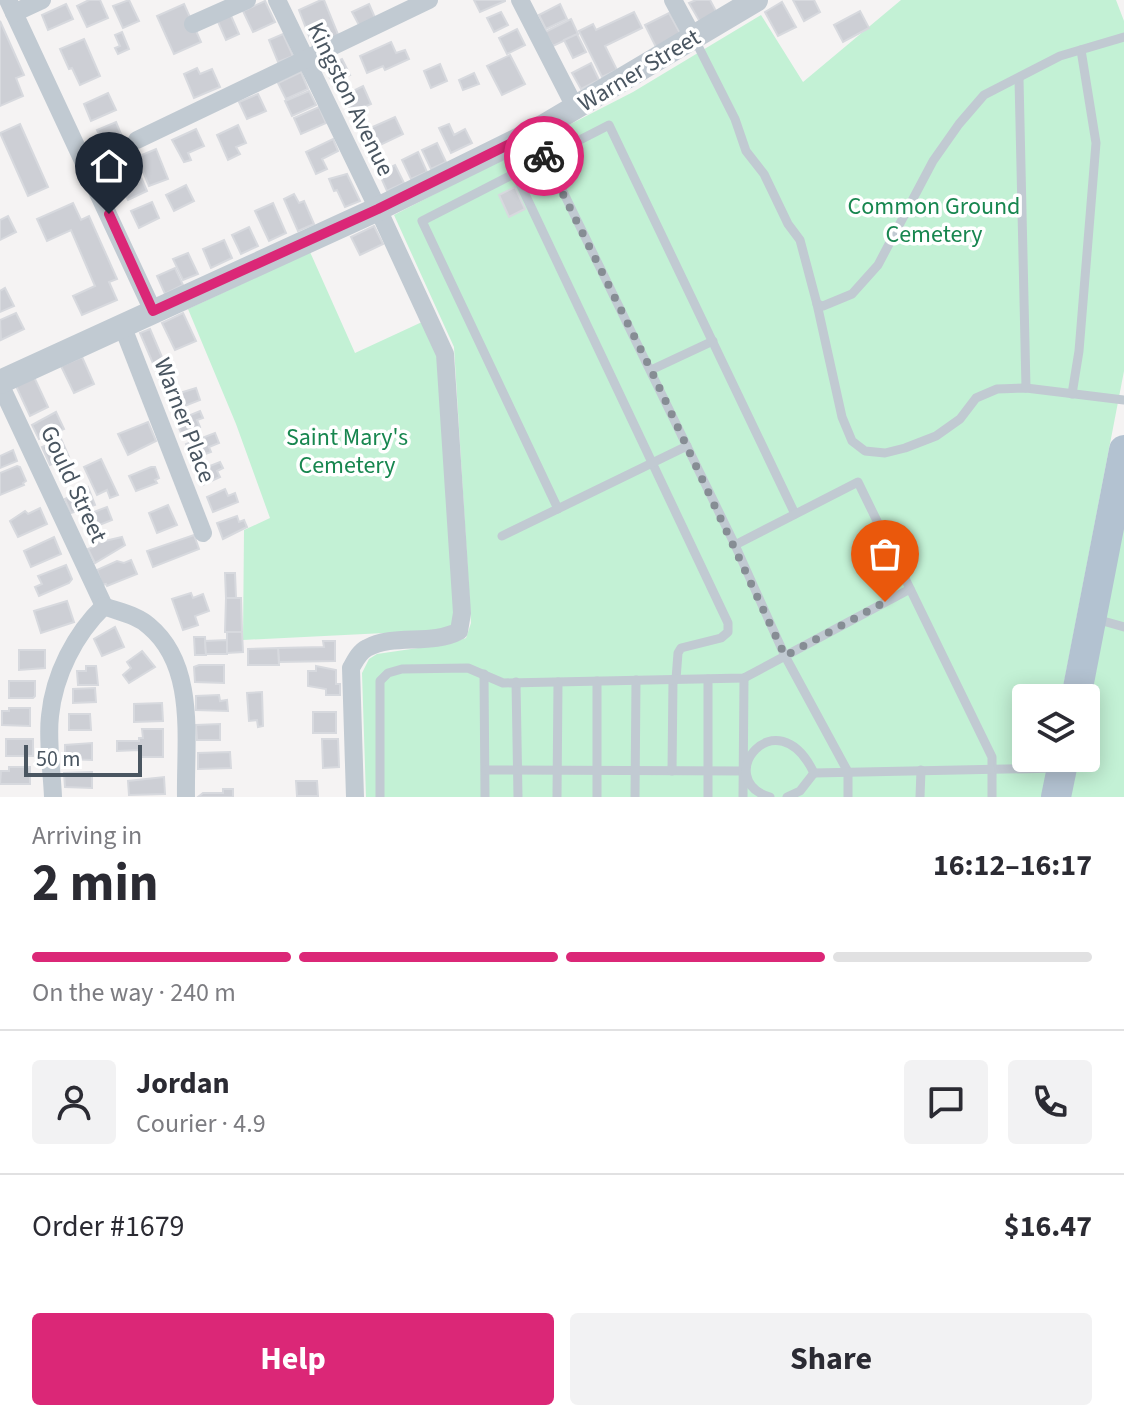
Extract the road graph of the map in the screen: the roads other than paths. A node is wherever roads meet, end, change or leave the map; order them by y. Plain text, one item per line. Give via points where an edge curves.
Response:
1 (42, 0) edge
2 (247, 0) edge
3 (277, 0) edge
4 (429, 0) edge
5 (520, 0) edge
6 (673, 0) edge
7 (756, 0) edge
8 (11, 6) edge
9 (193, 24) dead end
10 (693, 37) junction
11 (1124, 37) edge
12 (1081, 50) junction
13 (305, 61) junction
14 (1019, 79) junction
15 (576, 109) junction
16 (534, 132) junction
17 (137, 140) dead end
18 (545, 158) junction
19 (515, 173) junction
20 (378, 209) junction
21 (817, 304) junction
22 (153, 311) junction
23 (122, 325) junction
24 (713, 341) junction
25 (651, 370) junction
26 (0, 383) edge
27 (1026, 388) junction
28 (1072, 394) junction
29 (1124, 400) edge
30 (687, 446) junction
31 (1124, 450) edge
32 (652, 463) junction
33 (558, 509) junction
34 (795, 514) junction
35 (203, 533) dead end
36 (502, 536) dead end
37 (735, 545) junction
38 (910, 589) junction
39 (104, 606) junction
40 (1092, 618) junction
41 (1124, 627) edge
42 (785, 656) junction
43 (484, 674) junction
44 (744, 678) junction
45 (708, 679) junction
46 (636, 680) junction
47 (675, 680) junction
48 (597, 681) junction
49 (516, 682) junction
50 (558, 682) junction
51 (1079, 684) edge
52 (1012, 767) edge
53 (993, 768) junction
54 (486, 770) junction
55 (921, 770) junction
56 (517, 771) junction
57 (557, 771) junction
58 (597, 771) junction
59 (636, 771) junction
60 (672, 771) junction
61 (708, 771) junction
62 (745, 771) junction
63 (848, 772) junction
64 (1061, 772) edge
65 (814, 773) junction
66 (53, 797) edge
67 (186, 797) edge
68 (355, 797) edge
69 (380, 797) edge
70 (485, 797) edge
71 (518, 797) edge
72 (557, 797) edge
73 (597, 797) edge
74 (635, 797) edge
75 (708, 797) edge
76 (743, 797) edge
77 (770, 797) edge
78 (787, 797) edge
79 (848, 797) edge
80 (920, 797) edge
81 (992, 797) edge
82 (1056, 797) edge

1 - 8 street
2 - 9 street
3 - 13 street, Kingston Avenue
4 - 13 street
5 - 15 street
6 - 10 street
7 - 10 street, Warner Street
8 - 22 street
10 - 15 street, Warner Street
10 - 21 lane via 746,151 800,240
11 - 12 lane
12 - 14 lane
12 - 28 lane via 1096,143
13 - 17 street
13 - 20 street, Kingston Avenue
14 - 21 lane via 984,95 959,124 933,161 878,265 852,294
14 - 27 lane
15 - 16 street, Warner Street
16 - 18 lane
16 - 20 street, Warner Street
18 - 19 lane
18 - 24 lane via 609,125
18 - 25 lane
19 - 32 lane
19 - 33 lane via 422,221
20 - 22 street, Warner Street
20 - 68 street, Kingston Avenue via 445,354 462,613 459,631 444,639 367,648 351,668
21 - 27 lane via 842,417 852,441 865,451 885,453 936,436 960,419 976,398 997,389
22 - 23 street, Warner Street
23 - 26 street, Warner Street
23 - 35 street, Warner Place
24 - 25 lane
24 - 34 lane
25 - 30 lane
26 - 39 street, Gould Street
27 - 28 lane
28 - 29 lane
30 - 32 lane
30 - 37 lane
31 - 40 main road
32 - 33 lane
32 - 47 lane via 728,623 721,638 681,648
33 - 36 lane
34 - 37 lane
34 - 38 lane via 858,482
37 - 42 lane
38 - 42 lane
38 - 53 lane
39 - 66 street via 79,635 57,682 49,717
39 - 67 street via 148,625 178,665 184,695
40 - 41 lane
40 - 51 main road
42 - 44 lane
42 - 63 lane
43 - 49 lane via 503,683
43 - 54 lane
43 - 69 lane via 468,668 402,669 380,681
44 - 45 lane
44 - 62 lane
45 - 47 lane
45 - 61 lane
46 - 47 lane
46 - 48 lane
46 - 59 lane
47 - 60 lane
48 - 50 lane
48 - 58 lane
49 - 50 lane
49 - 56 lane
50 - 57 lane
52 - 53 lane
53 - 55 lane
53 - 81 lane
54 - 56 lane
54 - 70 lane
55 - 63 lane
55 - 80 lane
56 - 57 lane
56 - 71 lane
57 - 58 lane
57 - 72 lane
58 - 59 lane
58 - 73 lane
59 - 60 lane
59 - 74 lane
60 - 61 lane
61 - 62 lane
61 - 75 lane
62 - 65 lane via 749,755 778,739 805,754
62 - 76 lane
62 - 77 lane via 751,786
63 - 65 lane
63 - 79 lane
64 - 82 main road
65 - 78 lane via 800,791

